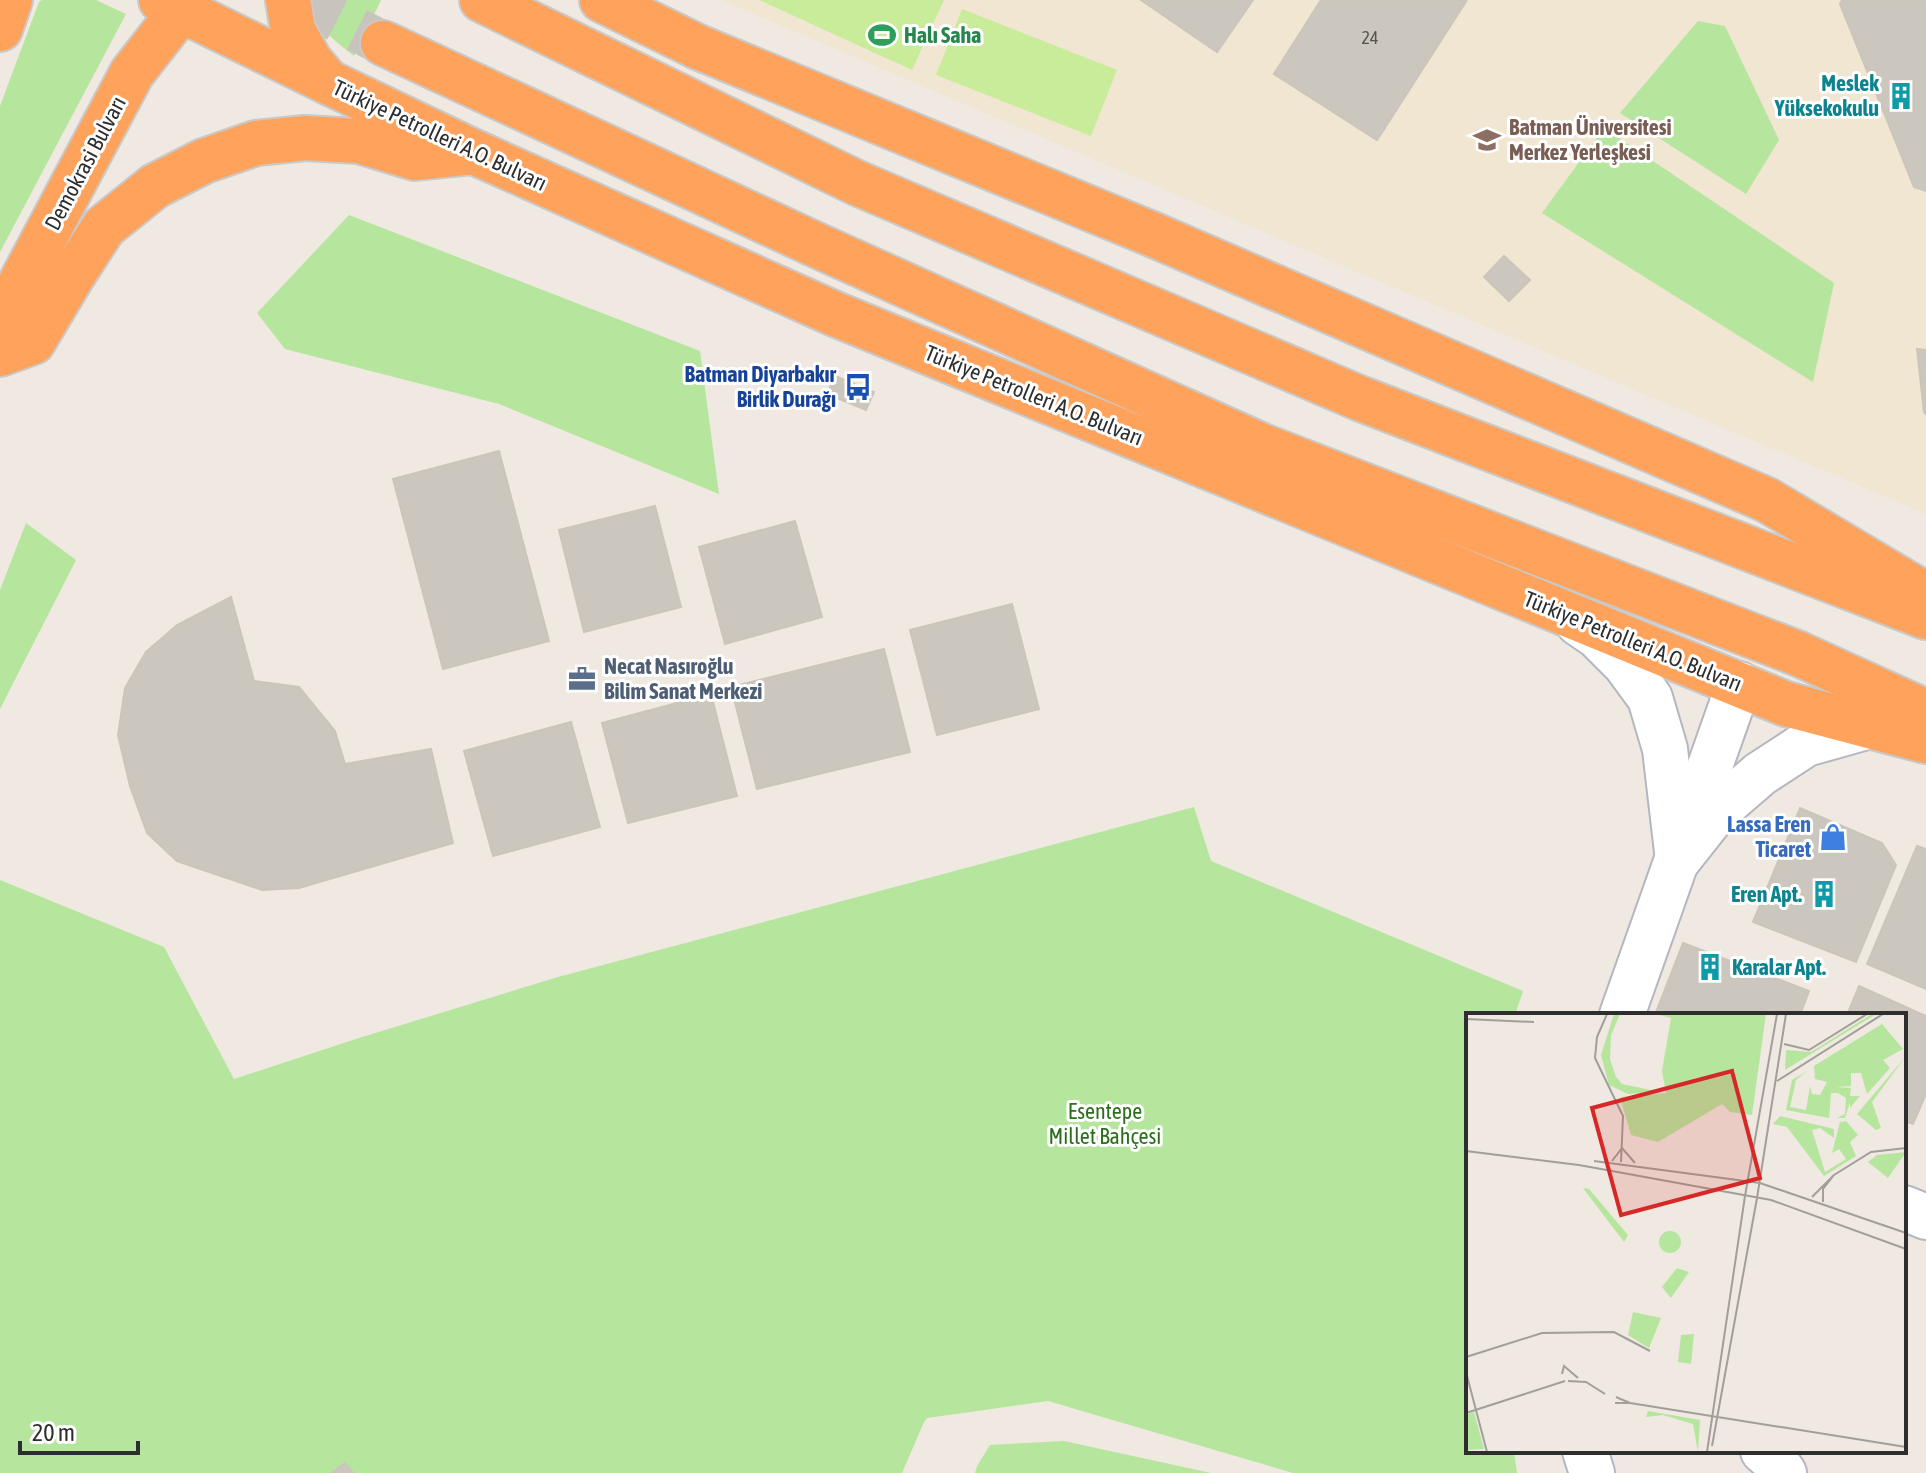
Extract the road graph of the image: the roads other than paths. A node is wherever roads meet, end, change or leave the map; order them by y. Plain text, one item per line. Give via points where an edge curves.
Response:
1 (10, 0) edge
2 (288, 0) edge
3 (482, 0) edge
4 (602, 0) edge
5 (177, 3) edge
6 (0, 29) edge
7 (383, 43) tunnel mouth
8 (330, 83) junction
9 (474, 152) junction
10 (0, 322) edge
11 (0, 354) edge
12 (1868, 560) junction
13 (1926, 578) edge
14 (1926, 595) edge
15 (1560, 611) junction
16 (1926, 617) edge
17 (1739, 684) junction
18 (1926, 712) edge
19 (1870, 726) junction
20 (1926, 741) edge
21 (1678, 860) junction
22 (1623, 1013) edge
23 (1906, 1209) edge
24 (1926, 1217) edge
25 (1586, 1453) edge
26 (1765, 1453) edge
27 (1592, 1473) edge
28 (1784, 1473) edge

1 - 6 highway
2 - 8 highway via 293,30
3 - 16 highway via 885,196 1359,398
4 - 12 highway via 698,47 1154,235 1767,500
5 - 8 highway, Türkiye Petrolleri A.O. Bulvarı
5 - 10 highway, Demokrasi Bulvarı via 132,73
7 - 18 highway, Türkiye Petrolleri A.O. Bulvarı via 1260,445 1799,654
8 - 9 highway, Türkiye Petrolleri A.O. Bulvarı
9 - 11 highway via 415,158 359,141 305,138 256,143 204,161 155,186 104,227 33,342
9 - 15 highway, Türkiye Petrolleri A.O. Bulvarı via 835,314
12 - 13 street
12 - 14 highway
15 - 17 highway, Türkiye Petrolleri A.O. Bulvarı
15 - 21 street via 1597,636 1650,698 1665,749
17 - 19 highway, Türkiye Petrolleri A.O. Bulvarı via 1786,704
17 - 21 street
19 - 20 highway, Türkiye Petrolleri A.O. Bulvarı
19 - 21 street via 1806,744 1760,774 1716,812
21 - 22 street
23 - 24 street
25 - 27 street
26 - 28 street

